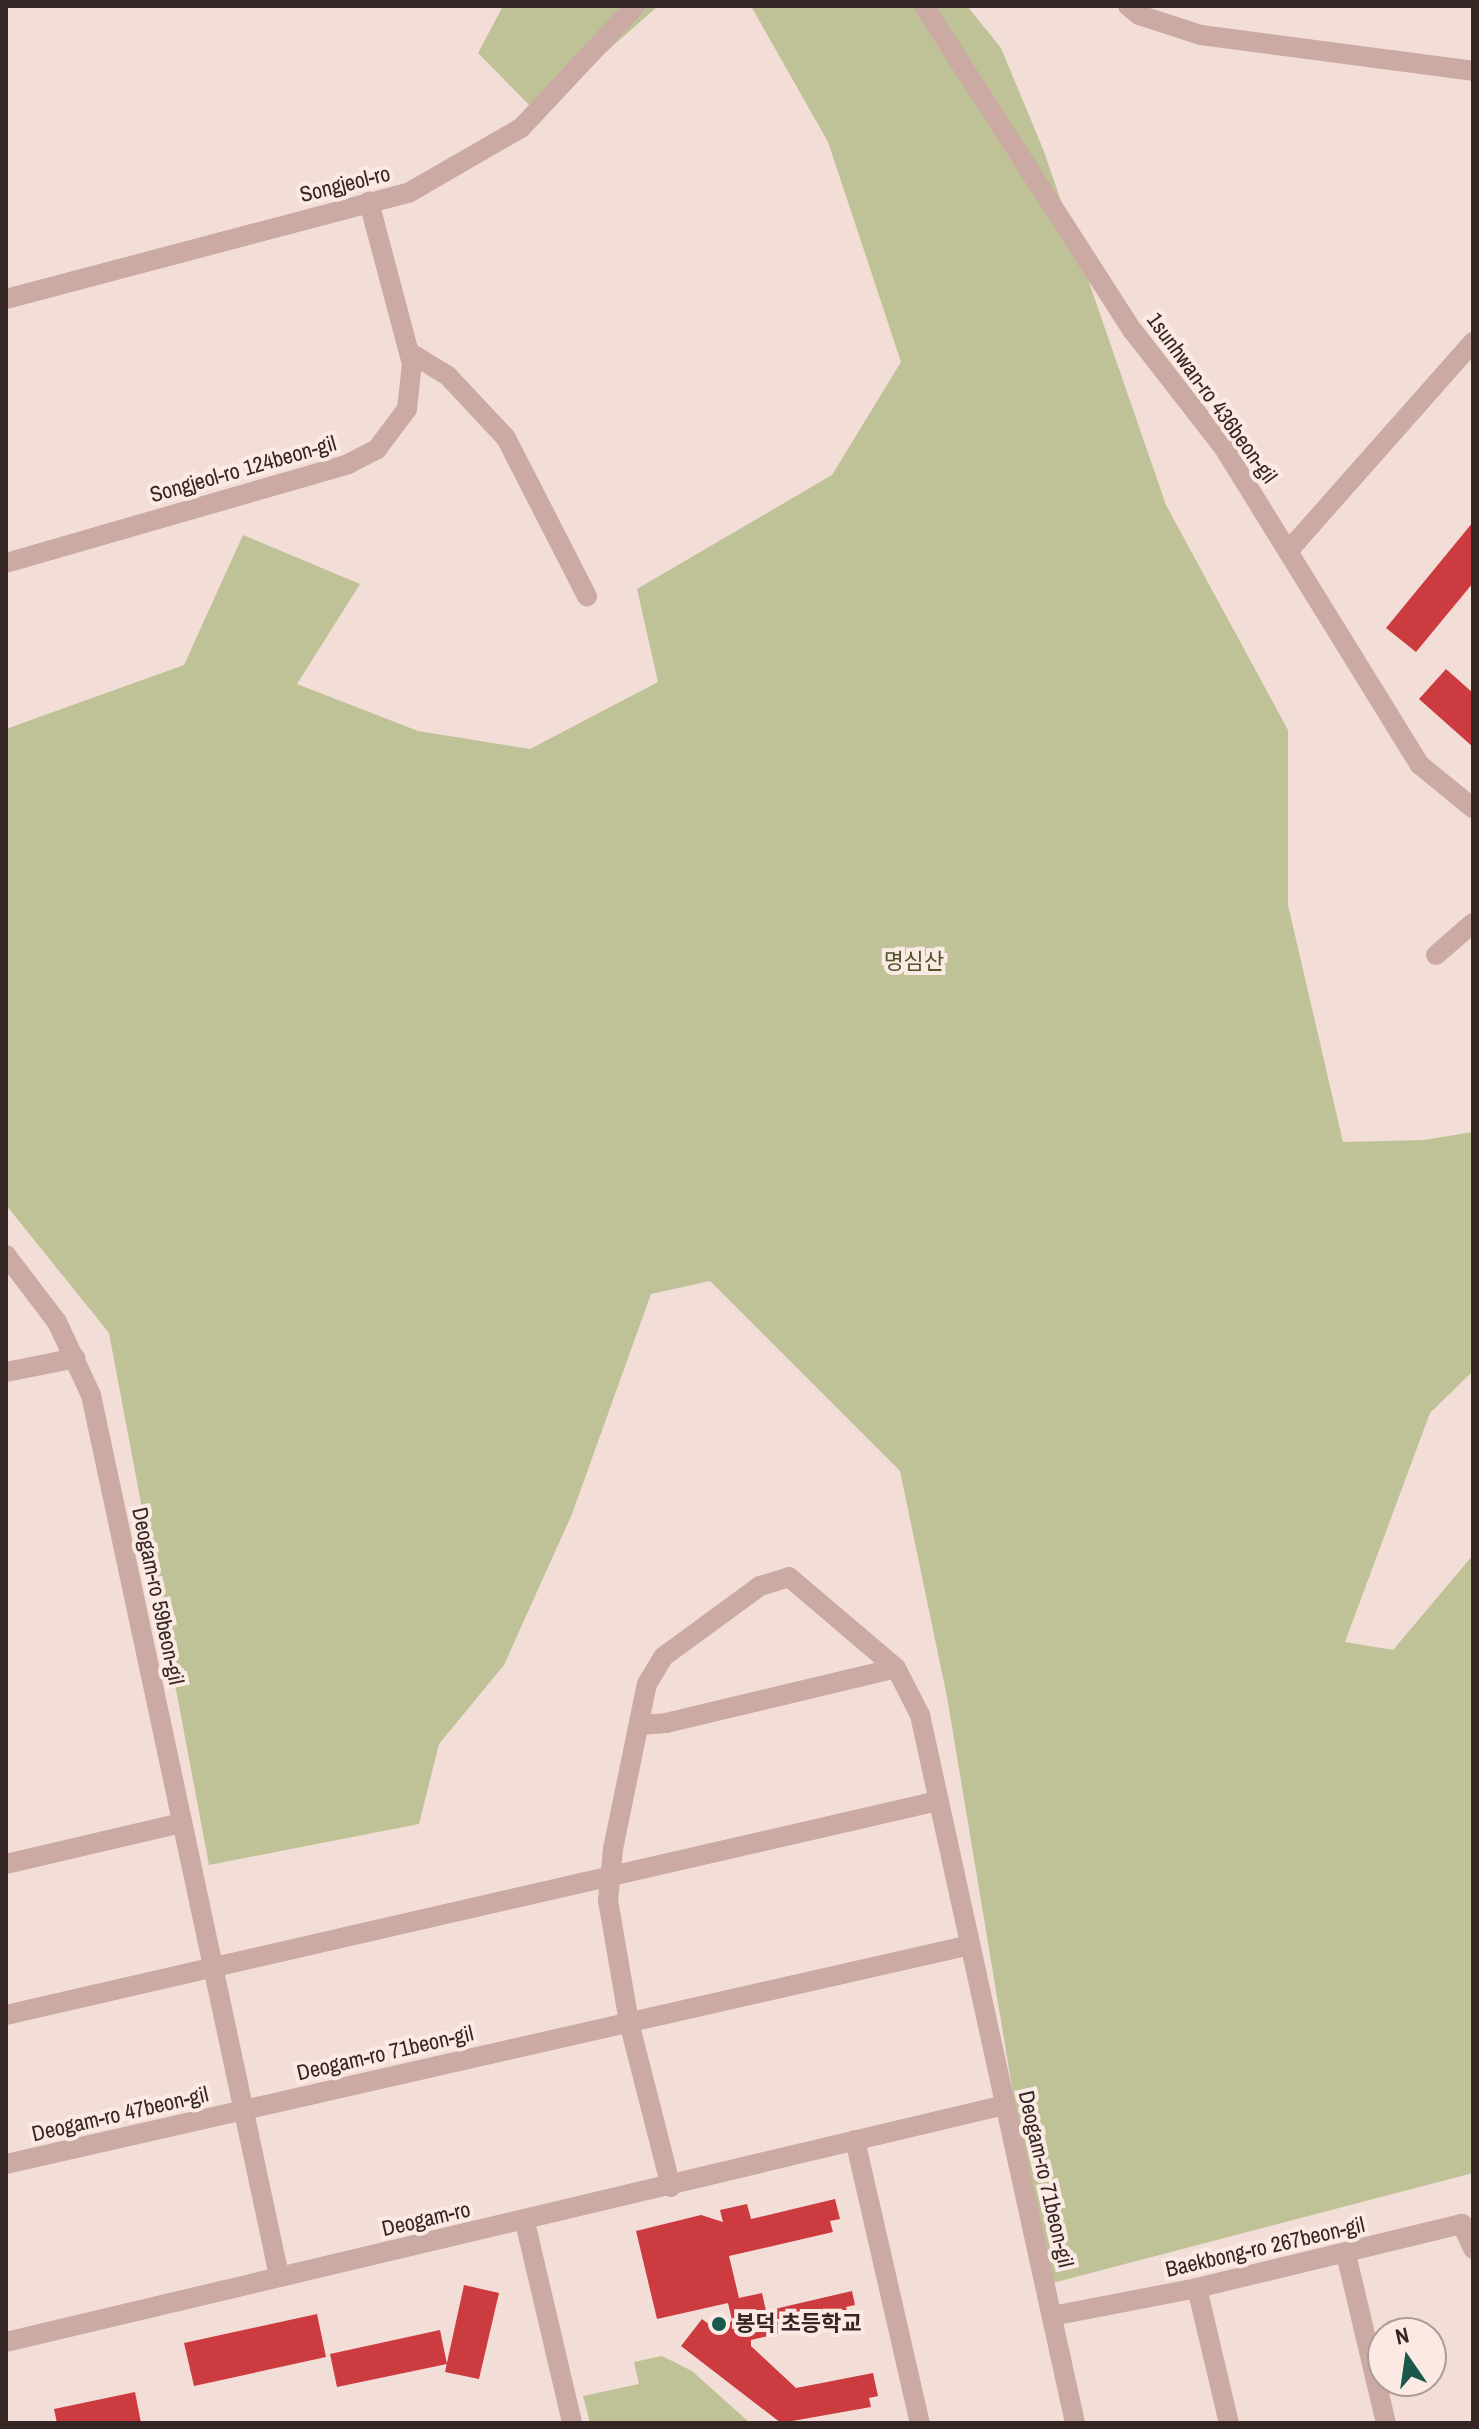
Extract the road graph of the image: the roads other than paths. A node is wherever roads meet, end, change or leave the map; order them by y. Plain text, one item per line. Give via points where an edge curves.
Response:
1 (635, 6) edge
2 (924, 6) edge
3 (1128, 6) edge
4 (1473, 71) edge
5 (369, 202) junction
6 (6, 299) edge
7 (1473, 342) edge
8 (409, 352) junction
9 (1289, 550) junction
10 (6, 563) edge
11 (587, 596) dead end
12 (1473, 808) edge
13 (1473, 923) edge
14 (1436, 955) dead end
15 (6, 1255) edge
16 (76, 1358) junction
17 (6, 1372) edge
18 (896, 1668) junction
19 (639, 1725) junction
20 (938, 1801) junction
21 (181, 1823) junction
22 (6, 1864) edge
23 (608, 1877) junction
24 (970, 1945) junction
25 (213, 1968) junction
26 (6, 2015) edge
27 (629, 2022) junction
28 (1005, 2105) junction
29 (244, 2110) junction
30 (855, 2140) junction
31 (6, 2164) edge
32 (671, 2187) junction
33 (525, 2222) junction
34 (1473, 2249) edge
35 (1346, 2254) junction
36 (279, 2276) junction
37 (1197, 2288) junction
38 (1052, 2316) junction
39 (6, 2342) edge
40 (572, 2423) edge
41 (920, 2423) edge
42 (1075, 2423) edge
43 (1229, 2423) edge
44 (1386, 2423) edge

1 - 5 street, Songjeol-ro via 521,128 423,186
2 - 9 street, 1sunhwan-ro 436beon-gil via 1133,331 1224,448
3 - 4 street via 1139,15 1201,35
5 - 6 street, Songjeol-ro
5 - 8 street, Songjeol-ro 124beon-gil
7 - 9 street
8 - 10 street, Songjeol-ro 124beon-gil via 411,385 396,429 377,449 348,464
8 - 11 street via 448,376 506,438
9 - 12 street, 1sunhwan-ro 436beon-gil via 1420,765
13 - 14 street
15 - 16 street, Deogam-ro 59beon-gil via 57,1322
16 - 17 street
16 - 21 street, Deogam-ro 59beon-gil via 91,1395
18 - 19 street via 681,1720
18 - 19 street, Deogam-ro 71beon-gil via 800,1583 772,1579 663,1657 647,1684
18 - 20 street, Deogam-ro 71beon-gil via 920,1715
19 - 23 street, Deogam-ro 71beon-gil
20 - 23 street
20 - 24 street, Deogam-ro 71beon-gil
21 - 22 street
21 - 25 street, Deogam-ro 59beon-gil
23 - 25 street
23 - 27 street, Deogam-ro 71beon-gil
24 - 27 street, Deogam-ro 71beon-gil
24 - 28 street, Deogam-ro 71beon-gil
25 - 26 street
25 - 29 street, Deogam-ro 59beon-gil
27 - 29 street, Deogam-ro 71beon-gil
27 - 32 street, Deogam-ro 71beon-gil
28 - 30 street, Deogam-ro
28 - 38 street, Deogam-ro 71beon-gil
29 - 31 street, Deogam-ro 47beon-gil
29 - 36 street, Deogam-ro 59beon-gil
30 - 32 street, Deogam-ro
30 - 41 street
32 - 33 street, Deogam-ro
33 - 36 street, Deogam-ro
33 - 40 street
34 - 35 street, Baekbong-ro 267beon-gil via 1462,2224
35 - 37 street, Baekbong-ro 267beon-gil
35 - 44 street
36 - 39 street, Deogam-ro
37 - 38 street, Baekbong-ro 267beon-gil
37 - 43 street
38 - 42 street, Deogam-ro 71beon-gil

